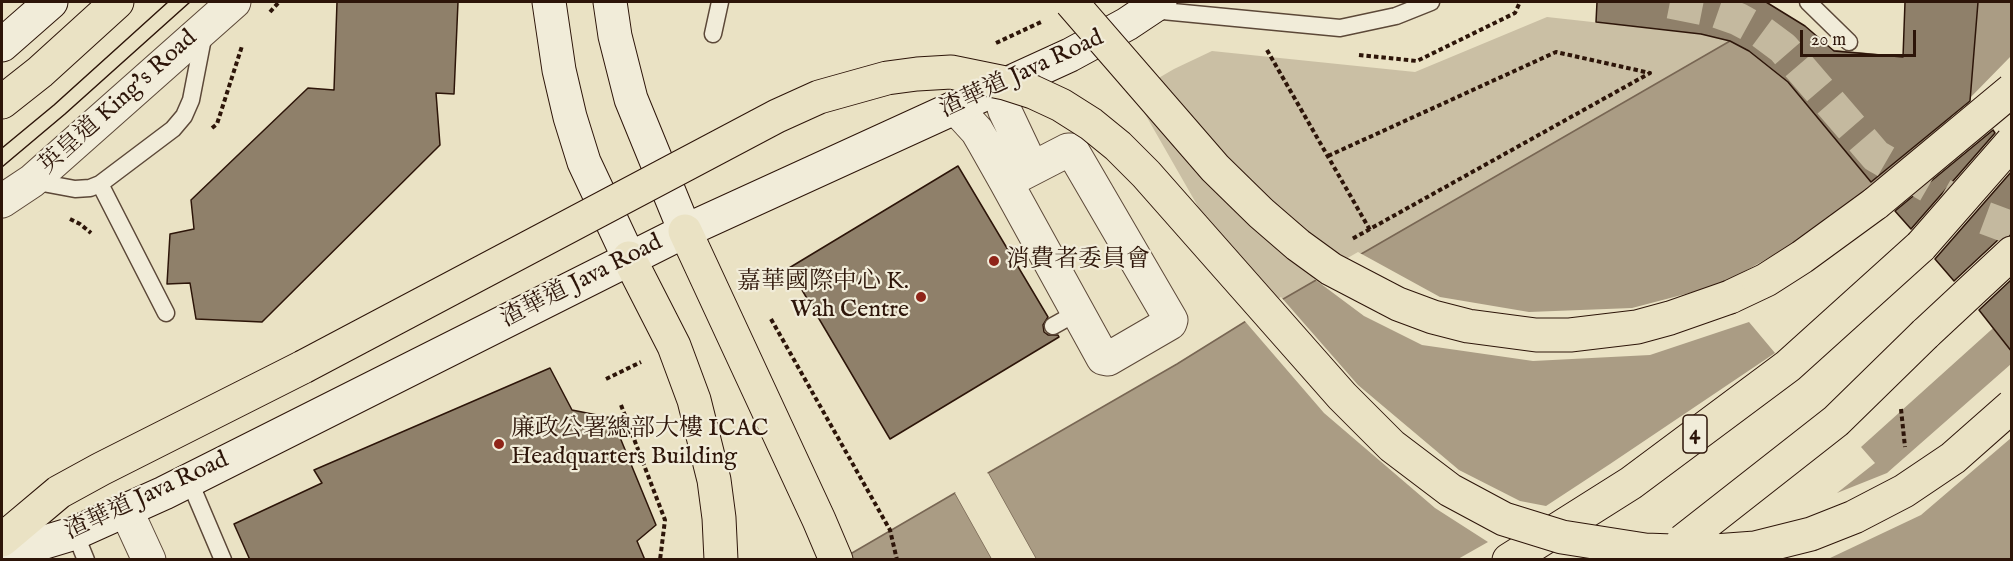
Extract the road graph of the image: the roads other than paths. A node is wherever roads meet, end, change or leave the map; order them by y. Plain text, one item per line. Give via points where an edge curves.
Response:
1 (51, 2) edge
2 (234, 2) edge
3 (549, 2) edge
4 (610, 2) edge
5 (720, 2) edge
6 (1071, 2) edge
7 (1431, 2) edge
8 (1808, 2) edge
9 (114, 4) edge
10 (1153, 6) edge
11 (205, 27) junction
12 (713, 34) dead end
13 (1850, 42) dead end
14 (2, 45) edge
15 (1000, 88) junction
16 (2012, 90) edge
17 (2, 102) edge
18 (955, 107) junction
19 (2012, 142) edge
20 (1019, 175) junction
21 (32, 181) junction
22 (100, 184) junction
23 (2, 201) edge
24 (685, 231) junction
25 (2012, 253) edge
26 (628, 258) junction
27 (166, 313) dead end
28 (2012, 406) edge
29 (189, 480) junction
30 (126, 510) junction
31 (2, 540) edge
32 (81, 546) edge
33 (2, 555) edge
34 (149, 560) edge
35 (223, 560) edge
36 (721, 560) edge
37 (836, 560) edge
38 (1509, 560) edge
39 (1657, 560) edge

1 - 14 main road
2 - 11 main road, 英皇道 King's Road
3 - 26 main road via 570,117 584,162
4 - 24 main road via 631,99
5 - 12 lane
6 - 16 highway, bridge via 1215,168 1261,213 1330,269 1398,304 1433,317 1536,335 1637,327 1705,307 1766,280 1856,219
7 - 10 lane via 1396,16 1340,28
8 - 13 lane
9 - 17 highway
10 - 15 main road, 渣華道 Java Road via 1070,56
11 - 21 main road, 英皇道 King's Road
11 - 22 lane via 191,100 184,116 173,129
15 - 18 main road, 渣華道 Java Road
15 - 20 main road
18 - 20 main road
18 - 24 main road, 渣華道 Java Road
19 - 38 highway, 4, bridge via 1921,246 1788,366 1632,483
20 - 20 main road via 1072,150 1171,322 1106,359 1065,319
21 - 22 lane via 75,189
21 - 23 main road, 英皇道 King's Road
22 - 27 lane
24 - 26 main road, 渣華道 Java Road
24 - 37 highway
25 - 39 highway, bridge via 1836,421
26 - 29 main road, 渣華道 Java Road
26 - 36 highway via 674,346 694,400 719,518
28 - 31 highway, bridge via 1953,458 1904,491 1811,534 1755,548 1701,552 1645,550 1562,537 1504,519 1450,490 1392,446 1342,396 1146,174 1100,132 1061,105 1005,82 951,72 917,74 819,97 777,116 303,367 101,468 58,492
29 - 30 main road, 渣華道 Java Road
29 - 35 lane
30 - 32 main road, 渣華道 Java Road
30 - 34 main road
32 - 33 main road, 渣華道 Java Road

